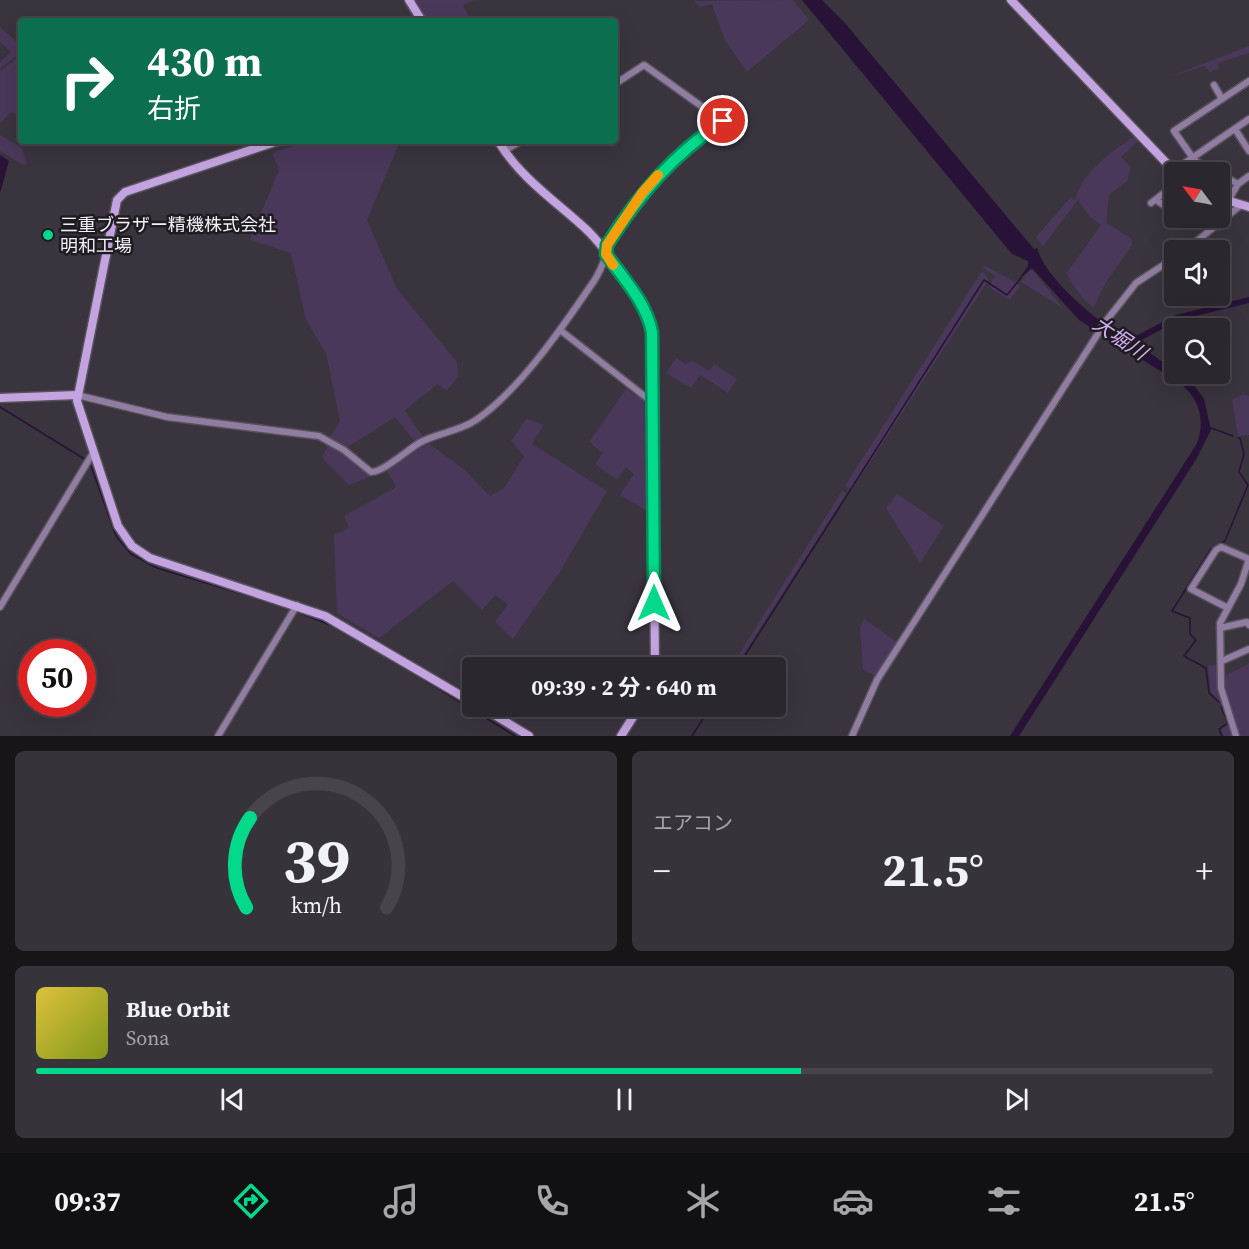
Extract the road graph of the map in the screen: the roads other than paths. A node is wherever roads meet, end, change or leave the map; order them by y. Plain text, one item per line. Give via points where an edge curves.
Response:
1 (409, 0) edge
2 (1011, 0) edge
3 (420, 18) edge
4 (618, 82) edge
5 (1249, 82) edge
6 (1214, 85) dead end
7 (1222, 99) junction
8 (1249, 119) edge
9 (1235, 129) junction
10 (269, 144) edge
11 (500, 144) edge
12 (516, 144) edge
13 (504, 151) junction
14 (1249, 151) edge
15 (1192, 158) junction
16 (1165, 162) edge
17 (1187, 162) edge
18 (1199, 162) edge
19 (1249, 176) edge
20 (1230, 180) edge
21 (1238, 184) junction
22 (1164, 192) edge
23 (1230, 193) edge
24 (1230, 201) edge
25 (1164, 206) edge
26 (1245, 206) edge
27 (1230, 218) edge
28 (1216, 228) edge
29 (1200, 240) edge
30 (606, 254) junction
31 (1164, 265) edge
32 (560, 330) junction
33 (77, 395) junction
34 (0, 398) edge
35 (652, 402) junction
36 (90, 458) junction
37 (1249, 559) edge
38 (1246, 575) edge
39 (0, 607) edge
40 (1228, 608) junction
41 (295, 609) junction
42 (1249, 624) edge
43 (1220, 628) junction
44 (1249, 650) edge
45 (655, 657) edge
46 (1222, 661) junction
47 (462, 696) edge
48 (498, 717) edge
49 (633, 717) edge
50 (218, 736) edge
51 (529, 736) edge
52 (621, 736) edge
53 (852, 736) edge
54 (1236, 736) edge

1 - 3 street
2 - 16 street
4 - 30 street via 644,65 723,121 674,158 650,184 607,245
5 - 7 street
6 - 7 street
7 - 15 street via 1174,131
8 - 9 street
9 - 14 street
9 - 15 street
10 - 33 street via 119,195
11 - 13 street
12 - 13 street
13 - 30 street via 517,169 589,232
15 - 17 street
15 - 18 street
19 - 21 street
20 - 21 street
21 - 23 street
22 - 25 street via 1154,201
24 - 26 street
26 - 27 street
28 - 29 street
30 - 32 street via 594,280
30 - 35 street via 649,317
31 - 53 street via 1136,283 1097,334 873,687
32 - 33 street via 511,387 474,421 422,441 375,472 319,436 167,417
32 - 35 street
33 - 34 street
33 - 36 street
35 - 45 street
36 - 39 street
36 - 41 street via 116,521 129,542 150,558 180,573
37 - 38 street
37 - 40 street via 1226,548 1216,550 1191,589
38 - 40 street
40 - 43 street
41 - 47 street via 352,630
41 - 50 street
42 - 43 street
43 - 46 street
44 - 46 street
46 - 54 street via 1223,695
48 - 51 street
49 - 52 street

